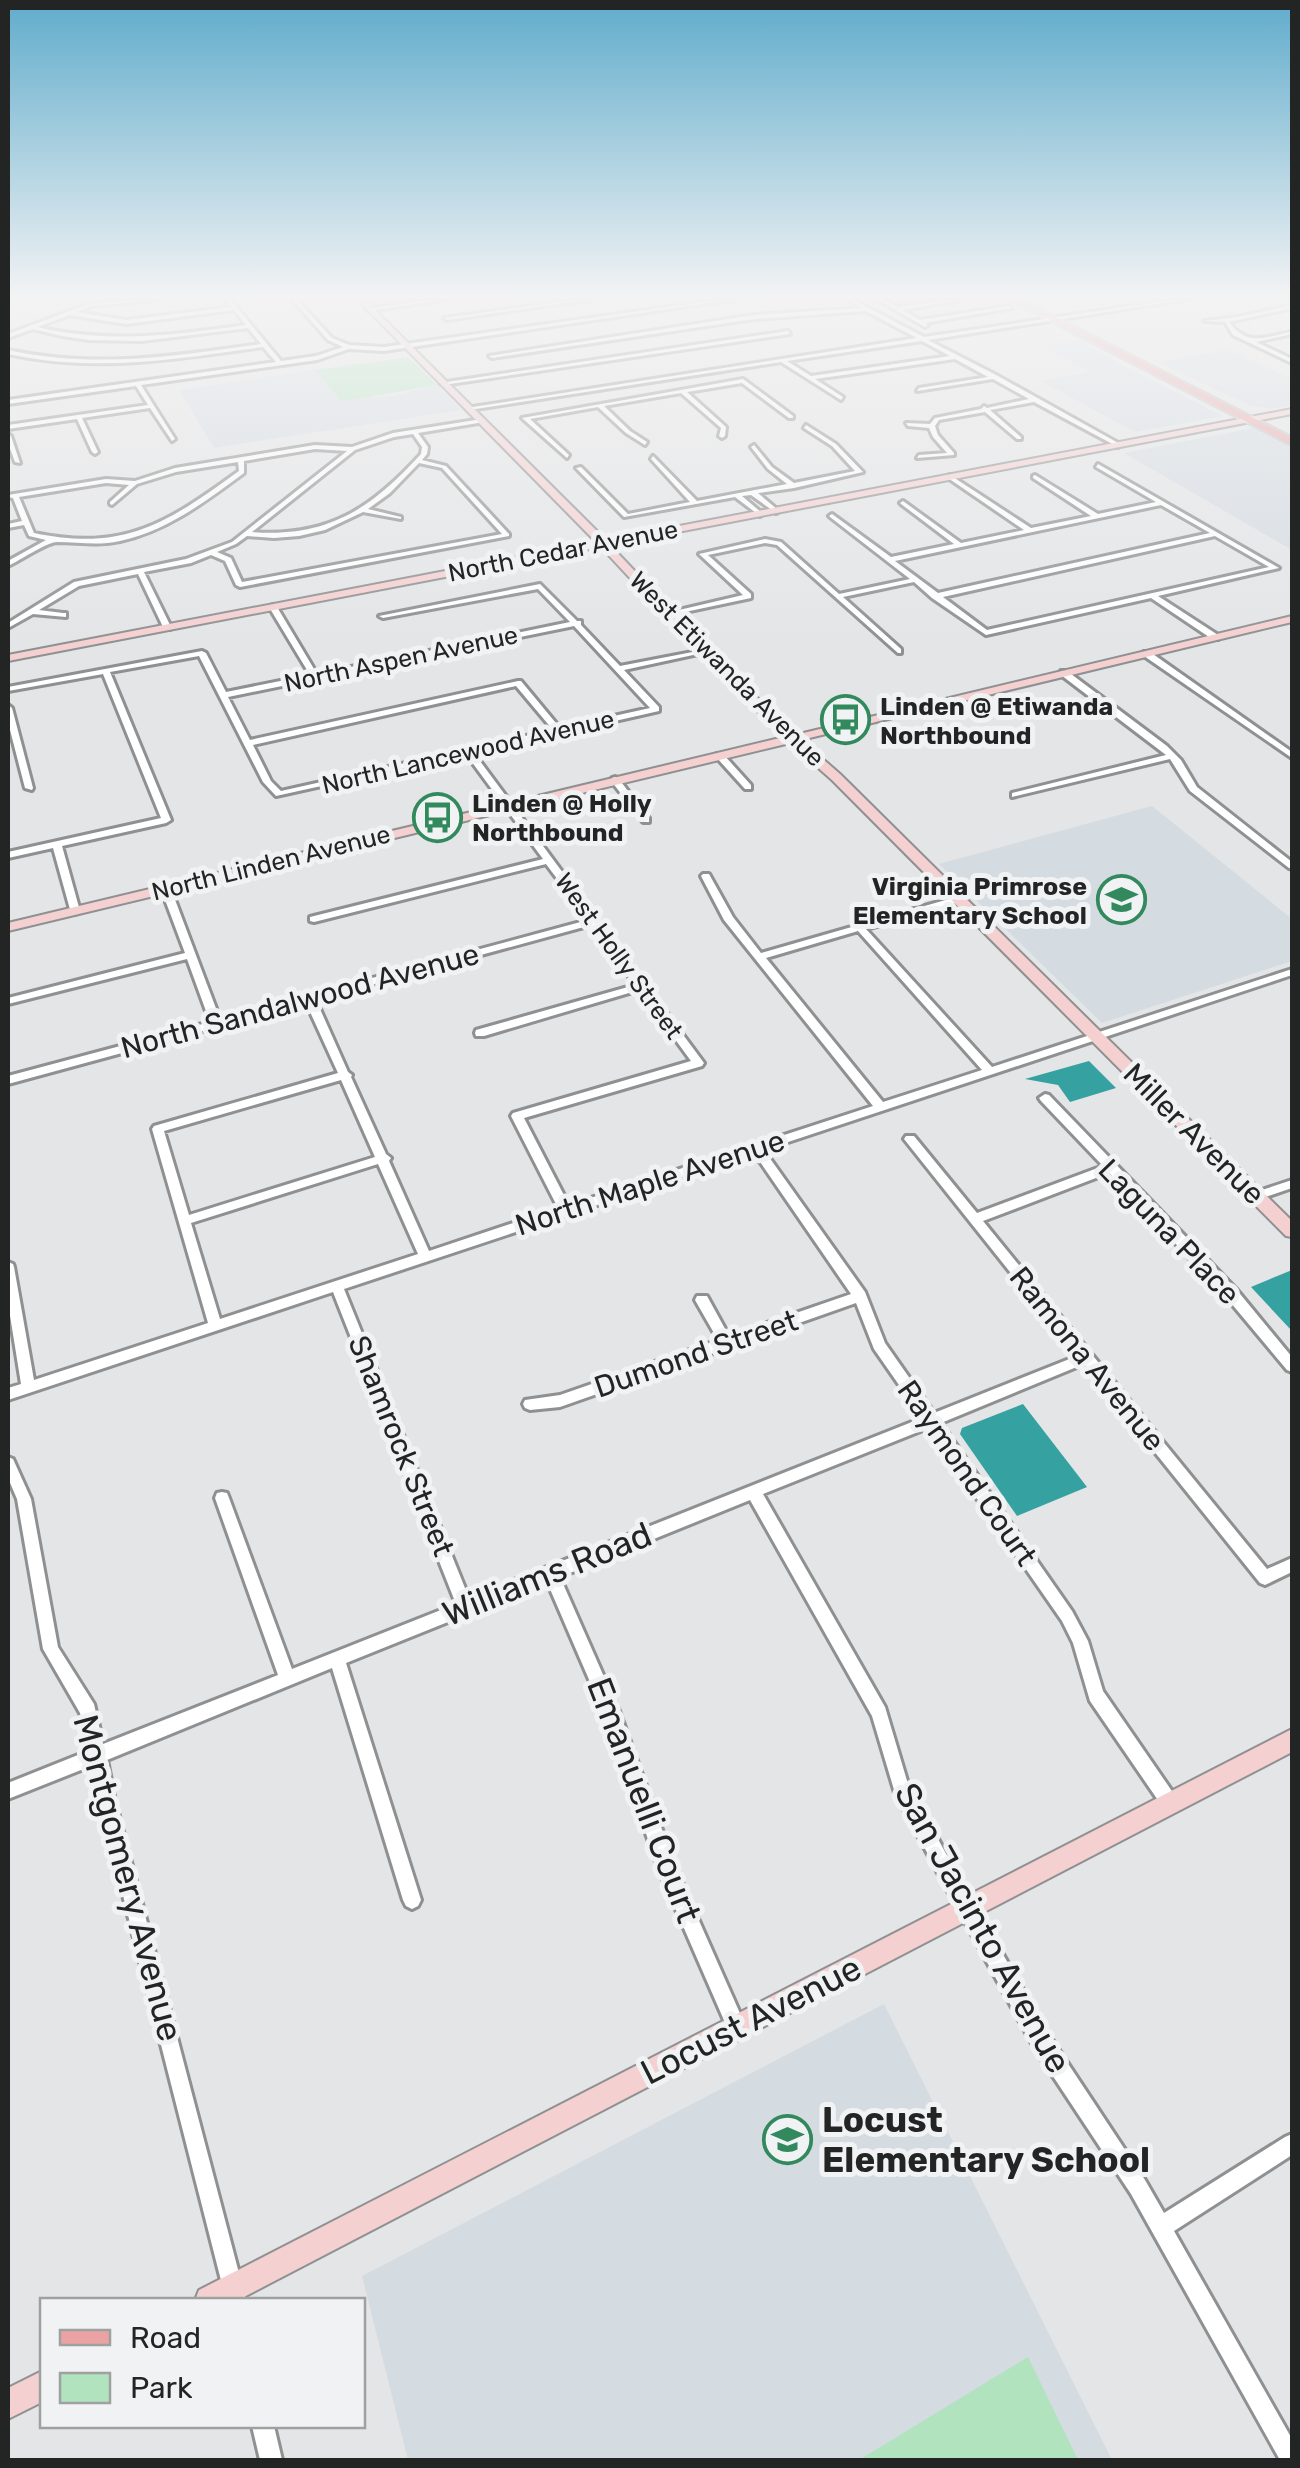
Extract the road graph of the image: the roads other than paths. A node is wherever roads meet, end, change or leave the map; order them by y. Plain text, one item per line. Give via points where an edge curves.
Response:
1 (92, 414) edge
2 (157, 414) edge
3 (475, 414) edge
4 (547, 414) edge
5 (611, 414) edge
6 (708, 414) edge
7 (788, 414) edge
8 (950, 414) edge
9 (991, 414) edge
10 (1062, 414) edge
11 (1245, 414) edge
12 (1246, 414) edge
13 (1291, 414) edge
14 (79, 416) junction
15 (792, 417) dead end
16 (1257, 420) junction
17 (482, 421) junction
18 (908, 424) dead end
19 (932, 426) junction
20 (8, 427) edge
21 (806, 427) dead end
22 (414, 432) junction
23 (1172, 434) junction
24 (8, 436) edge
25 (722, 436) dead end
26 (1020, 438) dead end
27 (1292, 438) edge
28 (172, 439) dead end
29 (1149, 443) junction
30 (646, 444) dead end
31 (1118, 445) junction
32 (754, 447) dead end
33 (352, 449) junction
34 (95, 452) dead end
35 (567, 456) dead end
36 (919, 457) dead end
37 (653, 458) dead end
38 (240, 459) junction
39 (18, 462) dead end
40 (418, 462) junction
41 (1098, 466) dead end
42 (579, 468) dead end
43 (950, 477) junction
44 (1035, 478) dead end
45 (136, 483) junction
46 (794, 486) junction
47 (753, 492) junction
48 (736, 494) junction
49 (11, 496) edge
50 (1162, 502) junction
51 (112, 503) dead end
52 (695, 503) junction
53 (903, 503) dead end
54 (363, 510) junction
55 (776, 511) junction
56 (760, 514) junction
57 (832, 516) dead end
58 (1096, 516) junction
59 (399, 518) dead end
60 (25, 523) junction
61 (8, 526) edge
62 (1028, 530) junction
63 (246, 534) junction
64 (1216, 534) junction
65 (50, 540) junction
66 (604, 544) junction
67 (959, 545) junction
68 (214, 553) junction
69 (888, 560) junction
70 (8, 564) edge
71 (140, 571) junction
72 (914, 580) junction
73 (840, 596) junction
74 (935, 596) junction
75 (1154, 597) junction
76 (273, 607) junction
77 (33, 612) junction
78 (666, 614) junction
79 (63, 615) dead end
80 (382, 616) dead end
81 (1292, 619) edge
82 (578, 623) junction
83 (8, 626) edge
84 (167, 627) junction
85 (1215, 637) junction
86 (898, 651) dead end
87 (703, 652) junction
88 (1147, 654) junction
89 (8, 658) edge
90 (105, 670) junction
91 (619, 670) junction
92 (1064, 673) junction
93 (316, 677) junction
94 (8, 689) edge
95 (225, 695) junction
96 (8, 708) edge
97 (559, 732) junction
98 (789, 739) junction
99 (249, 744) junction
100 (469, 752) junction
101 (1291, 755) edge
102 (720, 756) junction
103 (1173, 756) junction
104 (1277, 758) dead end
105 (615, 780) junction
106 (748, 787) dead end
107 (29, 788) dead end
108 (1015, 796) dead end
109 (505, 806) junction
110 (646, 820) dead end
111 (56, 844) junction
112 (8, 855) edge
113 (549, 860) junction
114 (1292, 866) edge
115 (706, 876) dead end
116 (166, 889) junction
117 (959, 899) junction
118 (75, 911) junction
119 (314, 920) dead end
120 (592, 922) junction
121 (8, 927) edge
122 (860, 928) junction
123 (190, 955) junction
124 (758, 957) junction
125 (1292, 972) edge
126 (638, 987) junction
127 (310, 999) junction
128 (8, 1001) edge
129 (216, 1024) junction
130 (480, 1033) dead end
131 (1096, 1036) junction
132 (989, 1072) junction
133 (346, 1074) junction
134 (8, 1080) edge
135 (1045, 1098) dead end
136 (880, 1108) junction
137 (910, 1139) dead end
138 (756, 1148) junction
139 (385, 1158) junction
140 (1108, 1169) junction
141 (1292, 1184) edge
142 (1257, 1196) junction
143 (566, 1211) junction
144 (974, 1219) junction
145 (183, 1220) junction
146 (1292, 1231) edge
147 (426, 1257) junction
148 (8, 1266) edge
149 (337, 1286) junction
150 (860, 1296) junction
151 (702, 1300) dead end
152 (214, 1326) junction
153 (726, 1343) junction
154 (1086, 1358) junction
155 (1292, 1366) edge
156 (28, 1387) junction
157 (8, 1394) edge
158 (530, 1404) dead end
159 (930, 1420) junction
160 (8, 1463) edge
161 (753, 1491) junction
162 (222, 1498) dead end
163 (1292, 1565) edge
164 (550, 1572) junction
165 (465, 1606) junction
166 (337, 1658) junction
167 (287, 1678) junction
168 (1292, 1740) edge
169 (98, 1756) junction
170 (8, 1791) edge
171 (1170, 1803) junction
172 (412, 1900) dead end
173 (967, 1908) junction
174 (737, 2027) junction
175 (1292, 2144) edge
176 (1160, 2227) junction
177 (226, 2296) edge
178 (40, 2387) edge
179 (8, 2404) edge
180 (263, 2428) edge
181 (271, 2460) edge
182 (1292, 2460) edge

1 - 14 street
2 - 28 street
3 - 17 street, West Etiwanda Avenue
4 - 35 street via 525,418
5 - 30 street
6 - 25 street via 724,428
7 - 15 street
8 - 19 street
9 - 26 street
10 - 31 street
11 - 16 main road
12 - 16 main road
13 - 16 street, North Cedar Avenue
14 - 20 street
14 - 34 street
16 - 23 street, North Cedar Avenue
16 - 27 main road
16 - 29 street, North Cedar Avenue
17 - 22 street
17 - 66 street, West Etiwanda Avenue
18 - 19 street
19 - 36 street via 952,454
21 - 46 street via 860,472
22 - 33 street
22 - 40 street via 425,446
23 - 29 street
23 - 31 street, North Cedar Avenue
24 - 39 street
29 - 31 street, North Cedar Avenue
31 - 43 street, North Cedar Avenue
32 - 46 street
33 - 38 street
33 - 63 street
37 - 52 street
38 - 45 street
38 - 65 street via 242,472 176,522 82,543
40 - 54 street
40 - 68 street via 444,467 507,535 240,585 228,560
41 - 50 street
42 - 52 street via 626,516
43 - 55 street, North Cedar Avenue
43 - 62 street
44 - 58 street
45 - 49 street via 106,481
45 - 51 street
46 - 47 street
47 - 48 street
47 - 55 street
48 - 52 street
48 - 56 street
49 - 60 street
50 - 58 street
50 - 64 street
53 - 67 street
54 - 59 street
54 - 63 street via 316,534
55 - 56 street, North Cedar Avenue
56 - 66 street, North Cedar Avenue
57 - 69 street
58 - 62 street
60 - 61 street
60 - 65 street via 31,535
62 - 67 street
63 - 68 street
64 - 74 street
64 - 75 street via 1275,568
65 - 70 street
66 - 76 street, North Cedar Avenue
66 - 78 street, West Etiwanda Avenue
67 - 69 street
68 - 71 street
69 - 72 street
71 - 77 street via 77,584
71 - 84 street
72 - 73 street
72 - 74 street
73 - 78 street via 772,541 703,554 748,596
73 - 86 street
74 - 75 street via 986,634
75 - 85 street
76 - 84 street, North Cedar Avenue
76 - 93 street
77 - 79 street
77 - 83 street
78 - 87 street, West Etiwanda Avenue
80 - 82 street via 540,586
81 - 85 street, North Linden Avenue
82 - 91 street
82 - 93 street, North Aspen Avenue
84 - 89 street, North Cedar Avenue
85 - 88 street, North Linden Avenue
87 - 91 street
87 - 98 street, West Etiwanda Avenue
88 - 92 street, North Linden Avenue
88 - 101 street
90 - 94 street
90 - 95 street via 199,652
90 - 111 street via 166,820
91 - 97 street, North Lancewood Avenue via 656,709
92 - 98 street, North Linden Avenue
92 - 103 street
93 - 95 street, North Aspen Avenue
95 - 99 street
96 - 107 street
97 - 99 street via 518,684
97 - 100 street, North Lancewood Avenue
98 - 102 street, North Linden Avenue
98 - 117 street, West Etiwanda Avenue
99 - 100 street, North Lancewood Avenue via 279,794
100 - 109 street, West Holly Street
101 - 104 street
102 - 105 street, North Linden Avenue
102 - 106 street
103 - 108 street
103 - 114 street via 1193,789
105 - 109 street, North Linden Avenue
105 - 110 street
109 - 113 street, West Holly Street
109 - 116 street, North Linden Avenue
111 - 112 street
111 - 118 street
113 - 119 street
113 - 120 street, West Holly Street
115 - 124 street
116 - 118 street, North Linden Avenue
116 - 123 street
117 - 122 street
117 - 131 street, West Etiwanda Avenue
118 - 121 street, North Linden Avenue
120 - 126 street, West Holly Street
120 - 127 street, North Sandalwood Avenue
122 - 124 street
122 - 132 street
123 - 128 street
123 - 129 street
124 - 136 street
125 - 131 street, North Maple Avenue
126 - 130 street
126 - 143 street, West Holly Street via 698,1063 517,1116
127 - 129 street, North Sandalwood Avenue
127 - 133 street
129 - 134 street, North Sandalwood Avenue
131 - 132 street, North Maple Avenue
131 - 142 street, Miller Avenue
132 - 136 street, North Maple Avenue
133 - 139 street
133 - 145 street via 158,1129
135 - 140 street, Laguna Place
136 - 138 street, North Maple Avenue
137 - 144 street, Ramona Avenue
138 - 143 street, North Maple Avenue
138 - 150 street, Raymond Court
139 - 145 street
139 - 147 street
140 - 144 street
140 - 155 street, Laguna Place via 1172,1230
141 - 142 street
142 - 146 street, Miller Avenue
143 - 147 street, North Maple Avenue
144 - 154 street, Ramona Avenue
145 - 152 street
147 - 149 street, North Maple Avenue
148 - 156 street
149 - 152 street, North Maple Avenue
149 - 165 street, Shamrock Street
150 - 153 street, Dumond Street
150 - 159 street, Raymond Court via 878,1345
151 - 153 street
152 - 156 street, North Maple Avenue
153 - 158 street, Dumond Street via 560,1402
154 - 159 street, Williams Road
154 - 163 street, Ramona Avenue via 1265,1578
156 - 157 street, North Maple Avenue
159 - 161 street, Williams Road
159 - 171 street, Raymond Court via 1066,1616 1096,1695
160 - 169 street, Montgomery Avenue via 24,1499 52,1650 88,1710
161 - 164 street, Williams Road
161 - 173 street, San Jacinto Avenue via 873,1701 901,1787
162 - 167 street
164 - 165 street, Williams Road
164 - 174 street, Emanuelli Court
165 - 166 street, Williams Road
166 - 167 street, Williams Road
166 - 172 street
167 - 169 street, Williams Road
168 - 171 street, Locust Avenue
169 - 170 street, Williams Road
169 - 177 street, Montgomery Avenue
171 - 173 street, Locust Avenue
173 - 174 street, Locust Avenue
173 - 176 street, San Jacinto Avenue
174 - 177 street, Locust Avenue
175 - 176 street
176 - 182 street, San Jacinto Avenue
178 - 179 street
180 - 181 street

